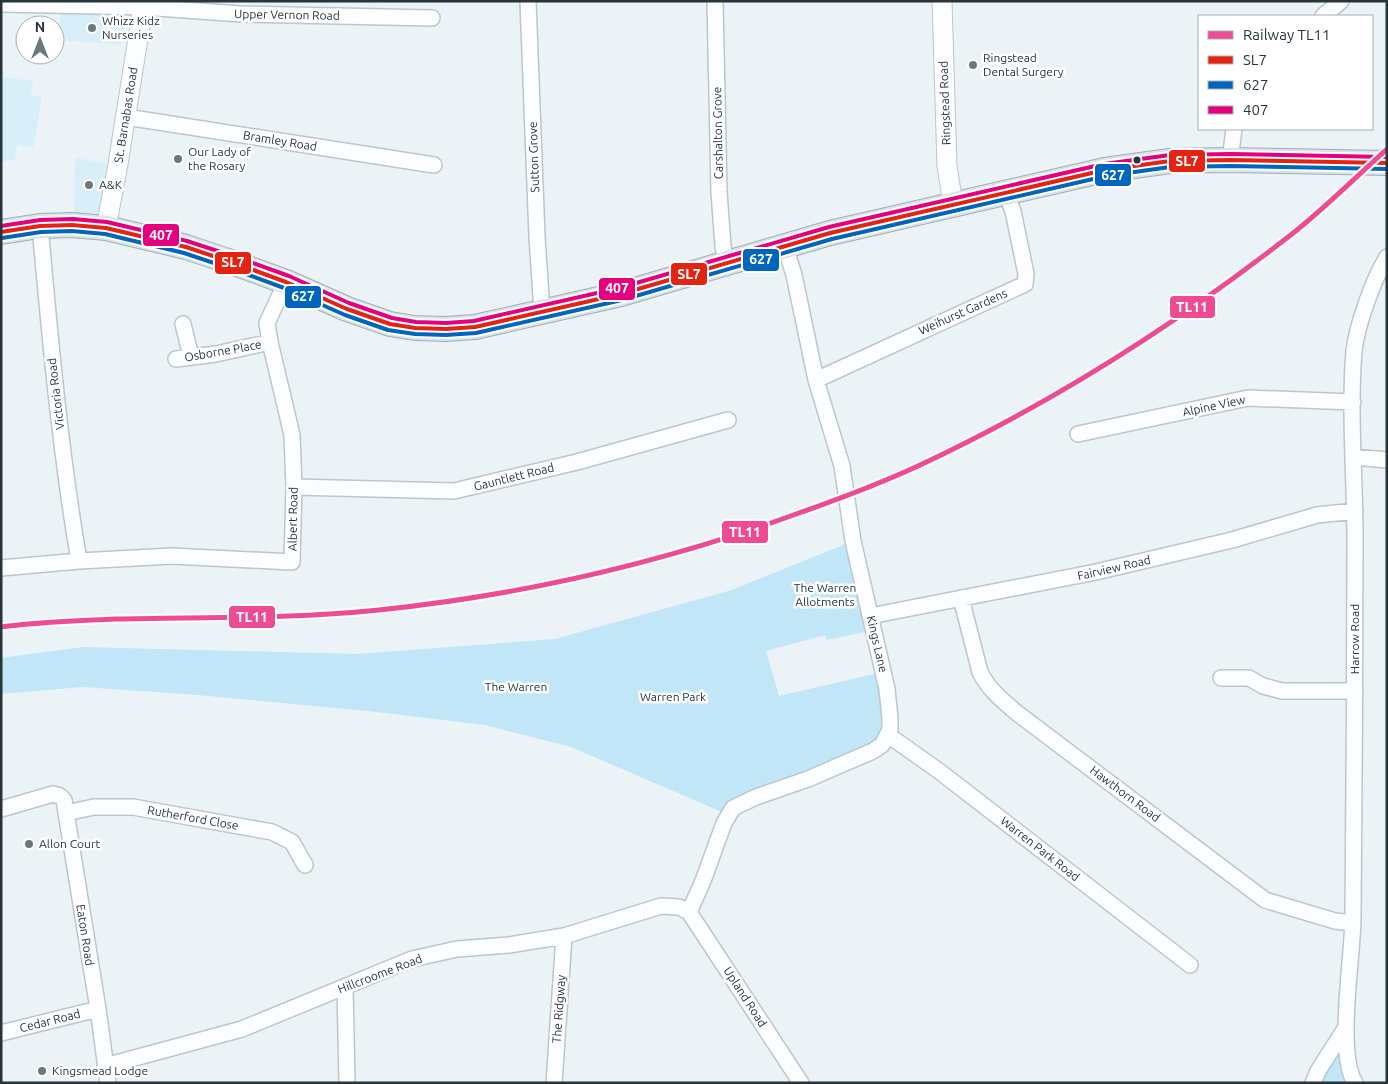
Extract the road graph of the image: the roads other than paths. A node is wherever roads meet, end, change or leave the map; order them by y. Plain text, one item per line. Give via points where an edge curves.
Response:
1 (528, 1) edge
2 (714, 1) edge
3 (942, 1) edge
4 (1340, 1) edge
5 (1, 4) edge
6 (144, 4) edge
7 (1325, 15) edge
8 (432, 18) dead end
9 (126, 117) junction
10 (1234, 130) edge
11 (1230, 160) junction
12 (1387, 163) edge
13 (434, 165) dead end
14 (1006, 194) junction
15 (953, 204) junction
16 (40, 226) junction
17 (106, 228) junction
18 (1, 232) edge
19 (785, 246) junction
20 (1387, 257) edge
21 (726, 264) junction
22 (286, 282) junction
23 (542, 312) junction
24 (182, 324) dead end
25 (270, 342) junction
26 (816, 380) junction
27 (1353, 402) junction
28 (728, 420) dead end
29 (1078, 434) dead end
30 (1354, 457) junction
31 (1387, 460) edge
32 (294, 487) junction
33 (1355, 511) junction
34 (78, 561) junction
35 (1, 568) edge
36 (961, 598) junction
37 (870, 616) junction
38 (1221, 678) dead end
39 (1355, 691) junction
40 (888, 735) junction
41 (1, 809) edge
42 (66, 813) junction
43 (305, 865) dead end
44 (689, 912) junction
45 (1353, 923) junction
46 (564, 936) junction
47 (1190, 965) dead end
48 (345, 987) junction
49 (98, 1009) junction
50 (1346, 1027) junction
51 (1, 1033) edge
52 (105, 1066) junction
53 (108, 1083) edge
54 (347, 1083) edge
55 (554, 1083) edge
56 (801, 1083) edge
57 (1313, 1083) edge
58 (1355, 1083) edge

1 - 23 street, Sutton Grove
2 - 21 street, Carshalton Grove via 719,192
3 - 15 street, Ringstead Road via 947,166
4 - 7 street
5 - 6 street, Upper Vernon Road
6 - 8 street, Upper Vernon Road via 241,14
6 - 9 street, St. Barnabas Road
9 - 13 street, Bramley Road
9 - 17 street, St. Barnabas Road
10 - 11 street
11 - 12 highway
11 - 14 highway via 1140,164
14 - 15 highway
14 - 26 street, Weihurst Gardens via 1013,211 1026,274 1025,284
15 - 19 highway
16 - 17 highway
16 - 18 highway
16 - 34 street, Victoria Road via 50,347
17 - 22 highway via 186,247
19 - 21 highway
19 - 26 street, Kings Lane
20 - 27 street, Harrow Road via 1365,306 1357,335
21 - 23 highway
22 - 23 highway via 370,317 415,328 475,326
22 - 25 street, Albert Road via 267,323
24 - 25 street, Osborne Place via 184,358
25 - 32 street, Albert Road via 292,435
26 - 37 street, Kings Lane via 842,466 853,541
27 - 29 street, Alpine View via 1248,398
27 - 30 street, Harrow Road
28 - 32 street, Gauntlett Road via 577,462 454,491
30 - 31 street
30 - 33 street, Harrow Road
32 - 34 street, Albert Road via 292,562 172,556
33 - 36 street, Fairview Road via 1317,515 1232,540 1105,570
33 - 39 street, Harrow Road
34 - 35 street, Albert Road
36 - 37 street, Fairview Road
36 - 45 street, Hawthorn Road via 984,681 1016,713 1265,900 1335,921
37 - 40 street, Kings Lane via 886,689 890,718
38 - 39 street via 1249,678 1282,691
39 - 45 street, Harrow Road
40 - 44 street via 874,751 741,803 724,822
40 - 47 street, Warren Park Road
41 - 42 street, Eaton Road via 53,794 64,800
42 - 43 street, Rutherford Close via 94,807 133,807 272,832 292,842
42 - 49 street, Eaton Road
44 - 46 street, Hillcroome Road via 670,905 654,907
44 - 56 street, Upland Road
45 - 50 street, Harrow Road
46 - 48 street, Hillcroome Road via 457,949 412,959
46 - 55 street, The Ridgway
48 - 52 street, Hillcroome Road via 242,1029
48 - 54 street
49 - 51 street, Cedar Road
49 - 52 street, Eaton Road
50 - 57 street, Harrow Road
50 - 58 street, Harrow Road via 1347,1061
52 - 53 street, Eaton Road

